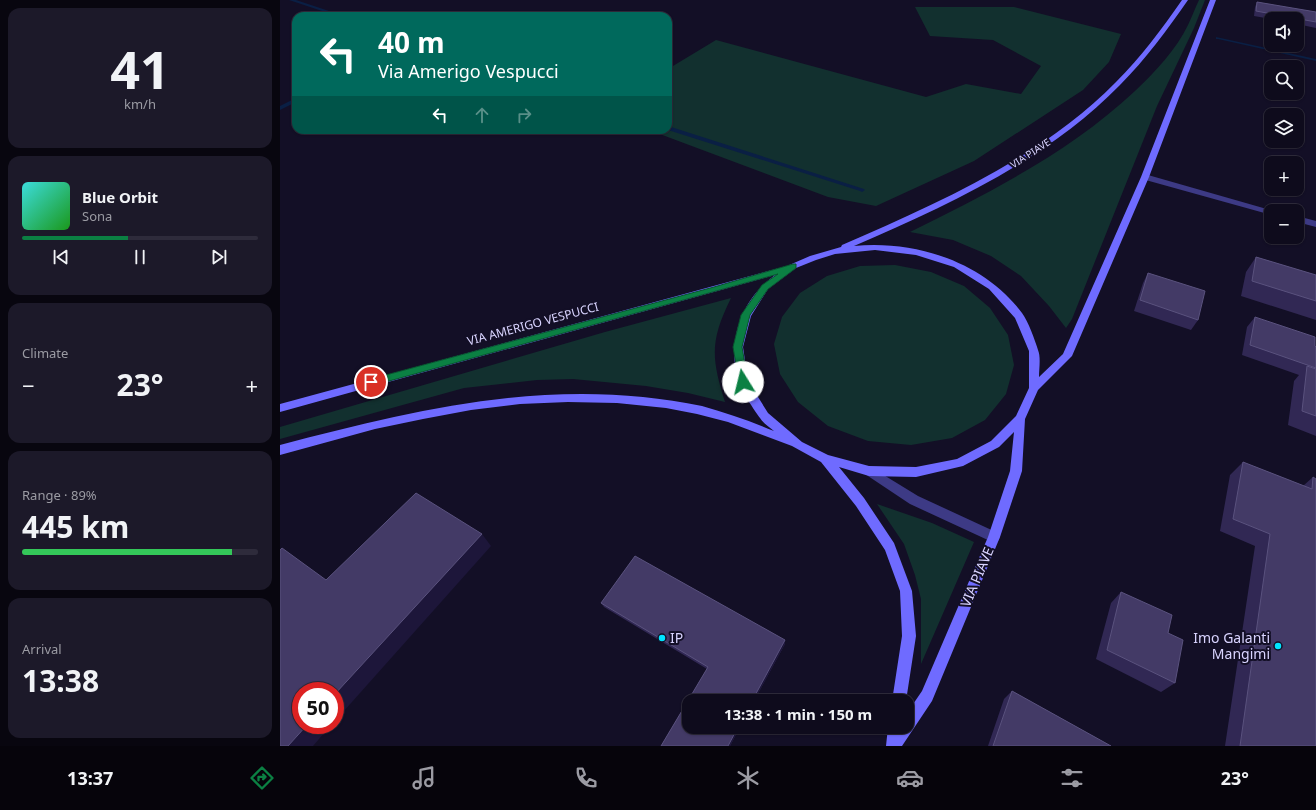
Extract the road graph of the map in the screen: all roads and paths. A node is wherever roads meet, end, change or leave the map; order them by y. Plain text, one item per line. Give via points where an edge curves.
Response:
1 (1185, 0) edge
2 (1213, 0) edge
3 (1145, 177) junction
4 (1264, 210) edge
5 (1304, 221) edge
6 (1316, 224) edge
7 (834, 251) junction
8 (793, 266) junction
9 (1034, 388) junction
10 (280, 408) edge
11 (1020, 419) junction
12 (798, 445) junction
13 (280, 450) edge
14 (825, 459) junction
15 (869, 471) junction
16 (994, 537) junction
17 (900, 694) edge
18 (914, 716) edge
19 (894, 734) edge
20 (901, 734) edge
21 (893, 746) edge

1 - 7 main road, VIA PIAVE via 1154,44 1123,78 1096,104 1046,143 968,191
2 - 3 main road
3 - 4 street
3 - 9 main road via 1067,356
5 - 6 street
7 - 8 main road
7 - 9 main road via 875,247 917,252 957,265 992,287 1019,316 1034,351
8 - 10 main road, VIA AMERIGO VESPUCCI via 714,290 570,327
8 - 12 main road via 765,287 746,315 738,347 743,382 764,416
9 - 11 main road
11 - 15 main road via 995,444 959,463 916,472
11 - 16 main road, VIA PIAVE via 1016,471
12 - 13 main road via 740,422 706,412 633,399 584,397 536,398 464,406 391,421
12 - 14 main road
14 - 15 main road
14 - 17 main road via 860,502 890,547 906,591 909,636
15 - 16 street via 914,500
16 - 18 main road, VIA PIAVE via 927,696
19 - 21 main road, VIA PIAVE
20 - 21 main road, VIA PIAVE

